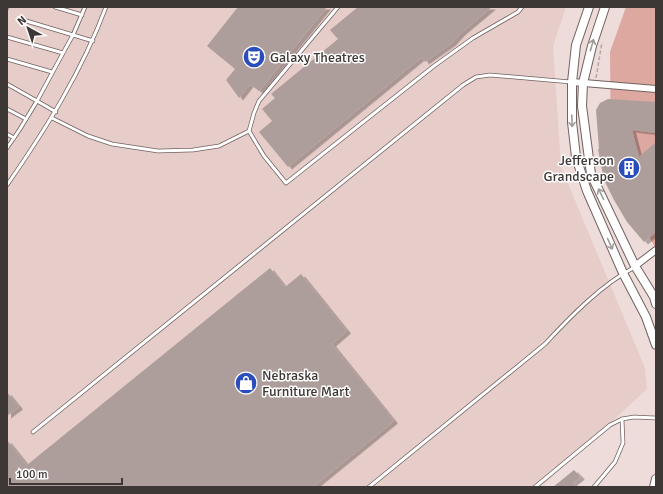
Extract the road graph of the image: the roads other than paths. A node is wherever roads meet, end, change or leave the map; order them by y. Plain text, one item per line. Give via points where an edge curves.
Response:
1 (55, 7) edge
2 (85, 7) edge
3 (106, 7) edge
4 (338, 7) edge
5 (522, 7) edge
6 (589, 7) edge
7 (605, 7) edge
8 (82, 15) junction
9 (23, 20) dead end
10 (73, 34) junction
11 (7, 36) edge
12 (92, 41) junction
13 (63, 53) junction
14 (7, 59) edge
15 (52, 72) junction
16 (572, 82) junction
17 (584, 83) junction
18 (7, 84) edge
19 (656, 89) edge
20 (37, 101) junction
21 (7, 109) edge
22 (56, 112) junction
23 (52, 118) junction
24 (26, 119) junction
25 (249, 131) junction
26 (7, 134) edge
27 (14, 138) junction
28 (7, 148) edge
29 (7, 185) edge
30 (656, 250) edge
31 (636, 266) junction
32 (623, 273) junction
33 (656, 304) edge
34 (656, 345) edge
35 (656, 418) edge
36 (622, 419) junction
37 (34, 432) dead end
38 (656, 479) edge
39 (369, 487) edge
40 (535, 487) edge
41 (594, 487) edge
42 (654, 487) edge

1 - 8 lane
2 - 8 lane
3 - 12 lane
4 - 25 lane via 259,101
5 - 25 lane via 434,66 286,183 264,156
6 - 16 street via 576,45
17 -> 7 street via 592,46
8 - 10 lane
9 - 10 lane
10 - 12 lane
10 - 13 lane
11 - 13 lane
12 - 22 lane
13 - 15 lane
14 - 15 lane
15 - 20 lane
16 - 17 street
16 -> 32 street via 572,122 576,157 587,191
16 - 37 lane via 490,75 476,77 463,85
17 - 19 street
31 -> 17 street via 591,174 582,106
18 - 20 lane
20 - 22 lane
20 - 24 lane
21 - 24 lane
22 - 23 lane
23 - 25 lane via 88,136 112,144 158,151 219,146
23 - 29 lane
24 - 27 lane
26 - 27 lane
27 - 28 lane
30 - 31 street
31 - 32 lane
31 - 33 street
32 - 34 street via 646,317
32 - 39 lane via 570,317 545,344
35 - 36 lane
36 - 40 lane via 610,425
36 - 41 lane via 623,443 615,462
38 - 42 street

